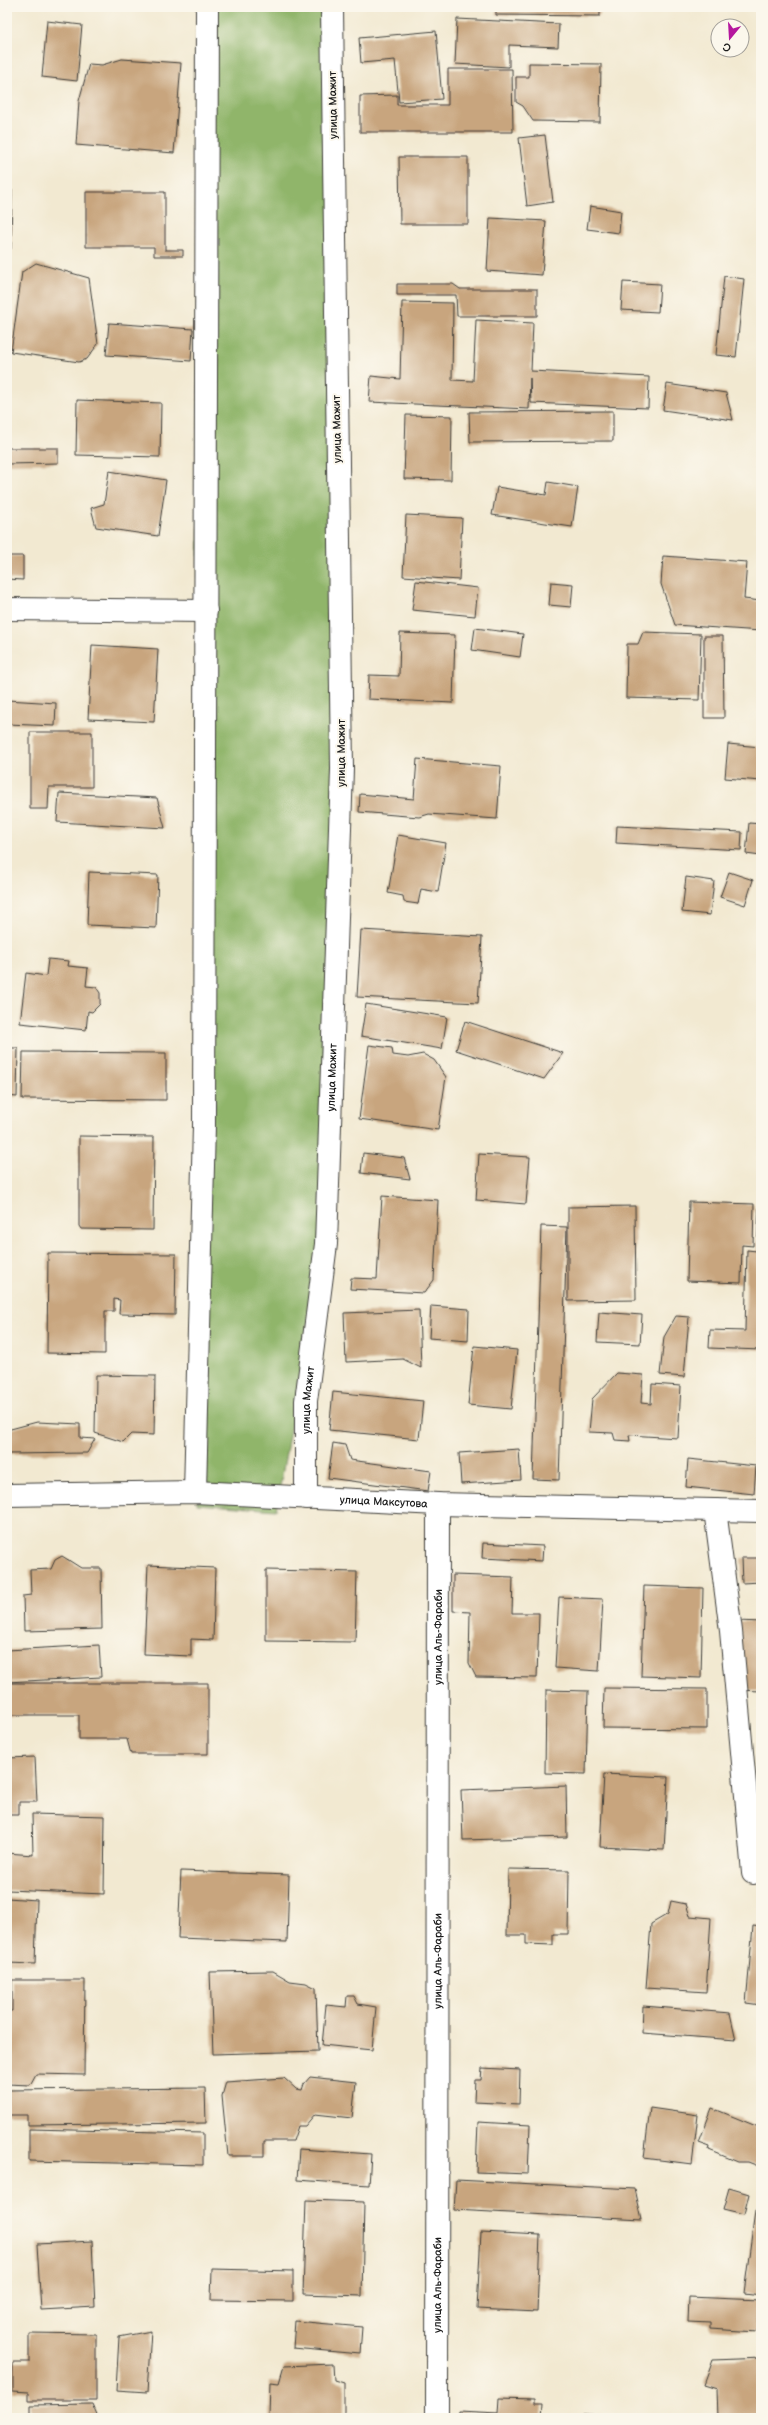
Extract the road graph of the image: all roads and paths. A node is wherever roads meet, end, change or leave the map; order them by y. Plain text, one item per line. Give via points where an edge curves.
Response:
1 (207, 7) edge
2 (332, 7) edge
3 (7, 609) edge
4 (206, 611) junction
5 (195, 1492) junction
6 (7, 1495) edge
7 (306, 1498) junction
8 (438, 1504) junction
9 (715, 1510) junction
10 (761, 1511) edge
11 (753, 1873) dead end
12 (438, 2418) edge

1 - 4 street
2 - 7 street, улица Мажит via 342,769 326,1244 306,1401
3 - 4 street
4 - 5 street via 204,1125
5 - 6 street, улица Максутова
5 - 7 street, улица Максутова
7 - 8 street, улица Максутова
8 - 9 street, улица Максутова
8 - 12 street, улица Аль-Фараби
9 - 10 street, улица Максутова
9 - 11 street via 731,1631

